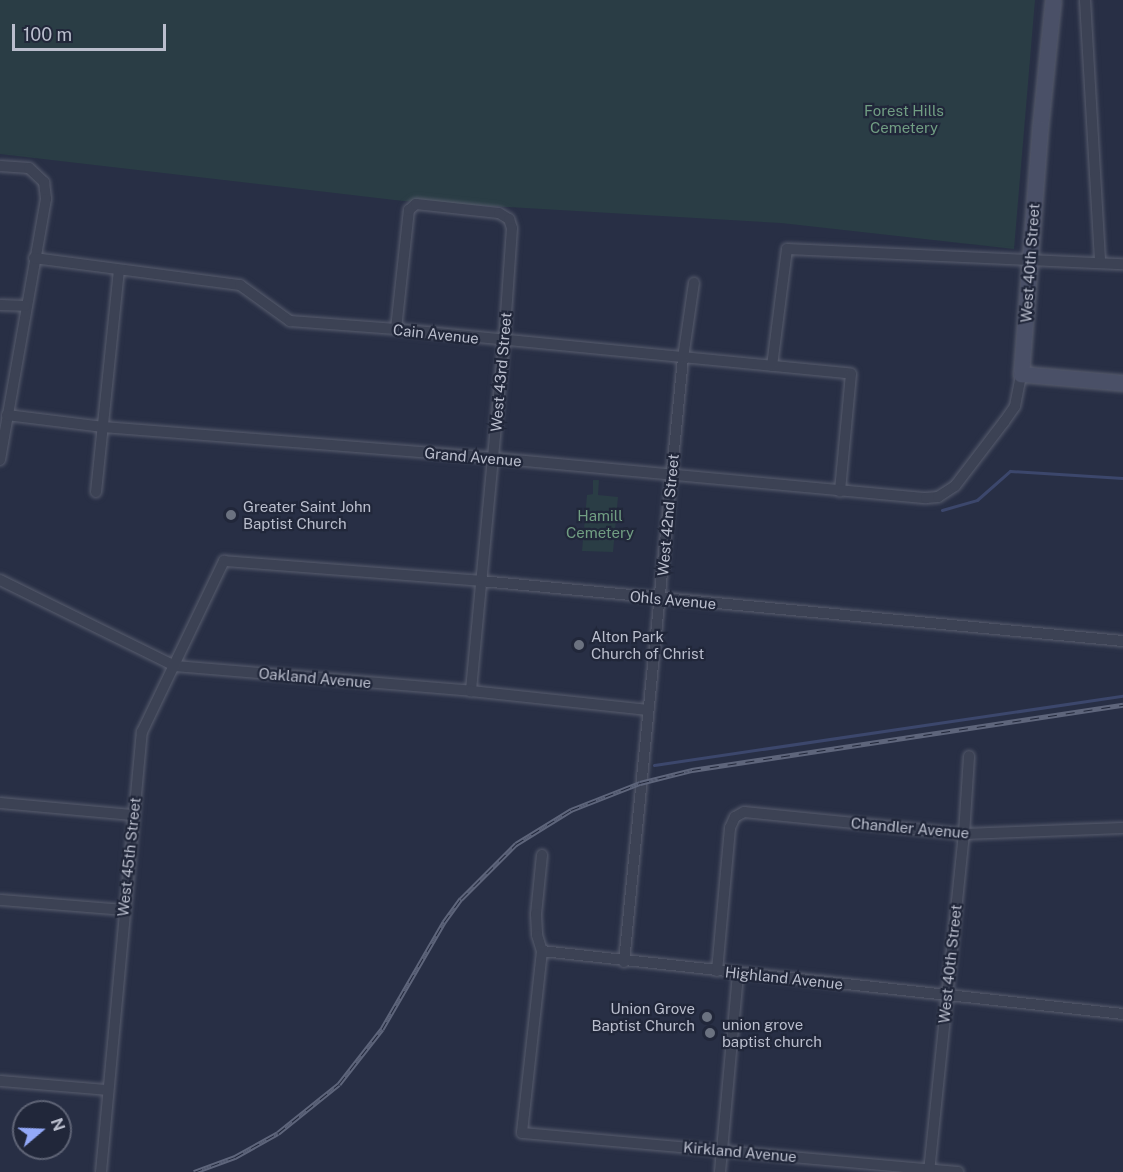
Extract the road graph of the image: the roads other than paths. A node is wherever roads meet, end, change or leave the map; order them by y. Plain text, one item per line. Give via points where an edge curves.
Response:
1 (1053, 0) edge
2 (1085, 0) edge
3 (0, 166) edge
4 (33, 258) junction
5 (1030, 260) junction
6 (1100, 262) junction
7 (1123, 264) edge
8 (119, 270) junction
9 (694, 283) dead end
10 (0, 305) edge
11 (25, 306) junction
12 (396, 329) junction
13 (504, 341) junction
14 (683, 358) junction
15 (772, 366) junction
16 (1021, 374) junction
17 (1123, 383) edge
18 (8, 415) junction
19 (103, 427) junction
20 (493, 458) junction
21 (0, 460) edge
22 (672, 476) junction
23 (840, 491) junction
24 (96, 492) dead end
25 (938, 497) joint
26 (224, 561) joint
27 (0, 580) edge
28 (481, 581) junction
29 (660, 599) junction
30 (1123, 641) edge
31 (175, 666) junction
32 (471, 691) junction
33 (648, 710) junction
34 (969, 756) dead end
35 (0, 803) edge
36 (132, 815) junction
37 (1123, 828) edge
38 (964, 834) junction
39 (542, 855) dead end
40 (0, 900) edge
41 (123, 910) junction
42 (542, 951) junction
43 (624, 962) junction
44 (717, 971) junction
45 (738, 974) junction
46 (947, 995) junction
47 (1123, 1014) edge
48 (0, 1081) edge
49 (107, 1090) junction
50 (723, 1151) junction
51 (930, 1170) edge
52 (101, 1172) edge
53 (720, 1172) edge
54 (958, 1172) edge

1 - 5 main road, West 40th Street
2 - 6 street
3 - 4 street via 29,168 44,182 46,199
4 - 8 street, Cain Avenue
4 - 11 street
5 - 6 street
5 - 15 street via 787,249
5 - 16 main road, West 40th Street
6 - 7 street
8 - 12 street, Cain Avenue via 240,285 290,321
8 - 19 street
9 - 14 street, West 42nd Street
10 - 11 street
11 - 18 street
12 - 13 street, Cain Avenue
12 - 13 street, West 43rd Street via 409,210 416,204 499,213 509,219 512,228
13 - 14 street, Cain Avenue
13 - 20 street, West 43rd Street
14 - 15 street, Cain Avenue
14 - 22 street, West 42nd Street
15 - 23 street, Cain Avenue via 851,374
16 - 17 main road
16 - 25 street, West 40th Street via 1015,406 955,486
18 - 19 street, Grand Avenue
18 - 21 street
19 - 20 street, Grand Avenue
19 - 24 street
20 - 22 street, Grand Avenue
20 - 28 street, West 43rd Street
22 - 23 street, Grand Avenue
22 - 29 street, West 42nd Street
23 - 25 street, Grand Avenue
26 - 28 street, Ohls Avenue
26 - 31 street, West 45th Street
27 - 31 street, Oakland Avenue
28 - 29 street, Ohls Avenue
28 - 32 street, West 43rd Street
29 - 30 street, Ohls Avenue
29 - 33 street, West 42nd Street
31 - 32 street, Oakland Avenue
31 - 36 street, West 45th Street via 142,732
32 - 33 street, Oakland Avenue
33 - 43 street, West 42nd Street
34 - 38 street, West 40th Street
35 - 36 street
36 - 41 street, West 45th Street
37 - 38 street, Chandler Avenue
38 - 44 street, Chandler Avenue via 744,812 735,817 730,828
38 - 46 street, West 40th Street
39 - 42 street via 536,914
40 - 41 street
41 - 49 street, West 45th Street
42 - 43 street, Highland Avenue
42 - 50 street, Kirkland Avenue via 522,1133
43 - 44 street, Highland Avenue
44 - 45 street, Highland Avenue
45 - 46 street, Highland Avenue
45 - 50 street
46 - 47 street, Highland Avenue
46 - 51 street, West 40th Street
48 - 49 street
49 - 52 street, West 45th Street
50 - 51 street, Kirkland Avenue
50 - 53 street
51 - 54 street, Kirkland Avenue

